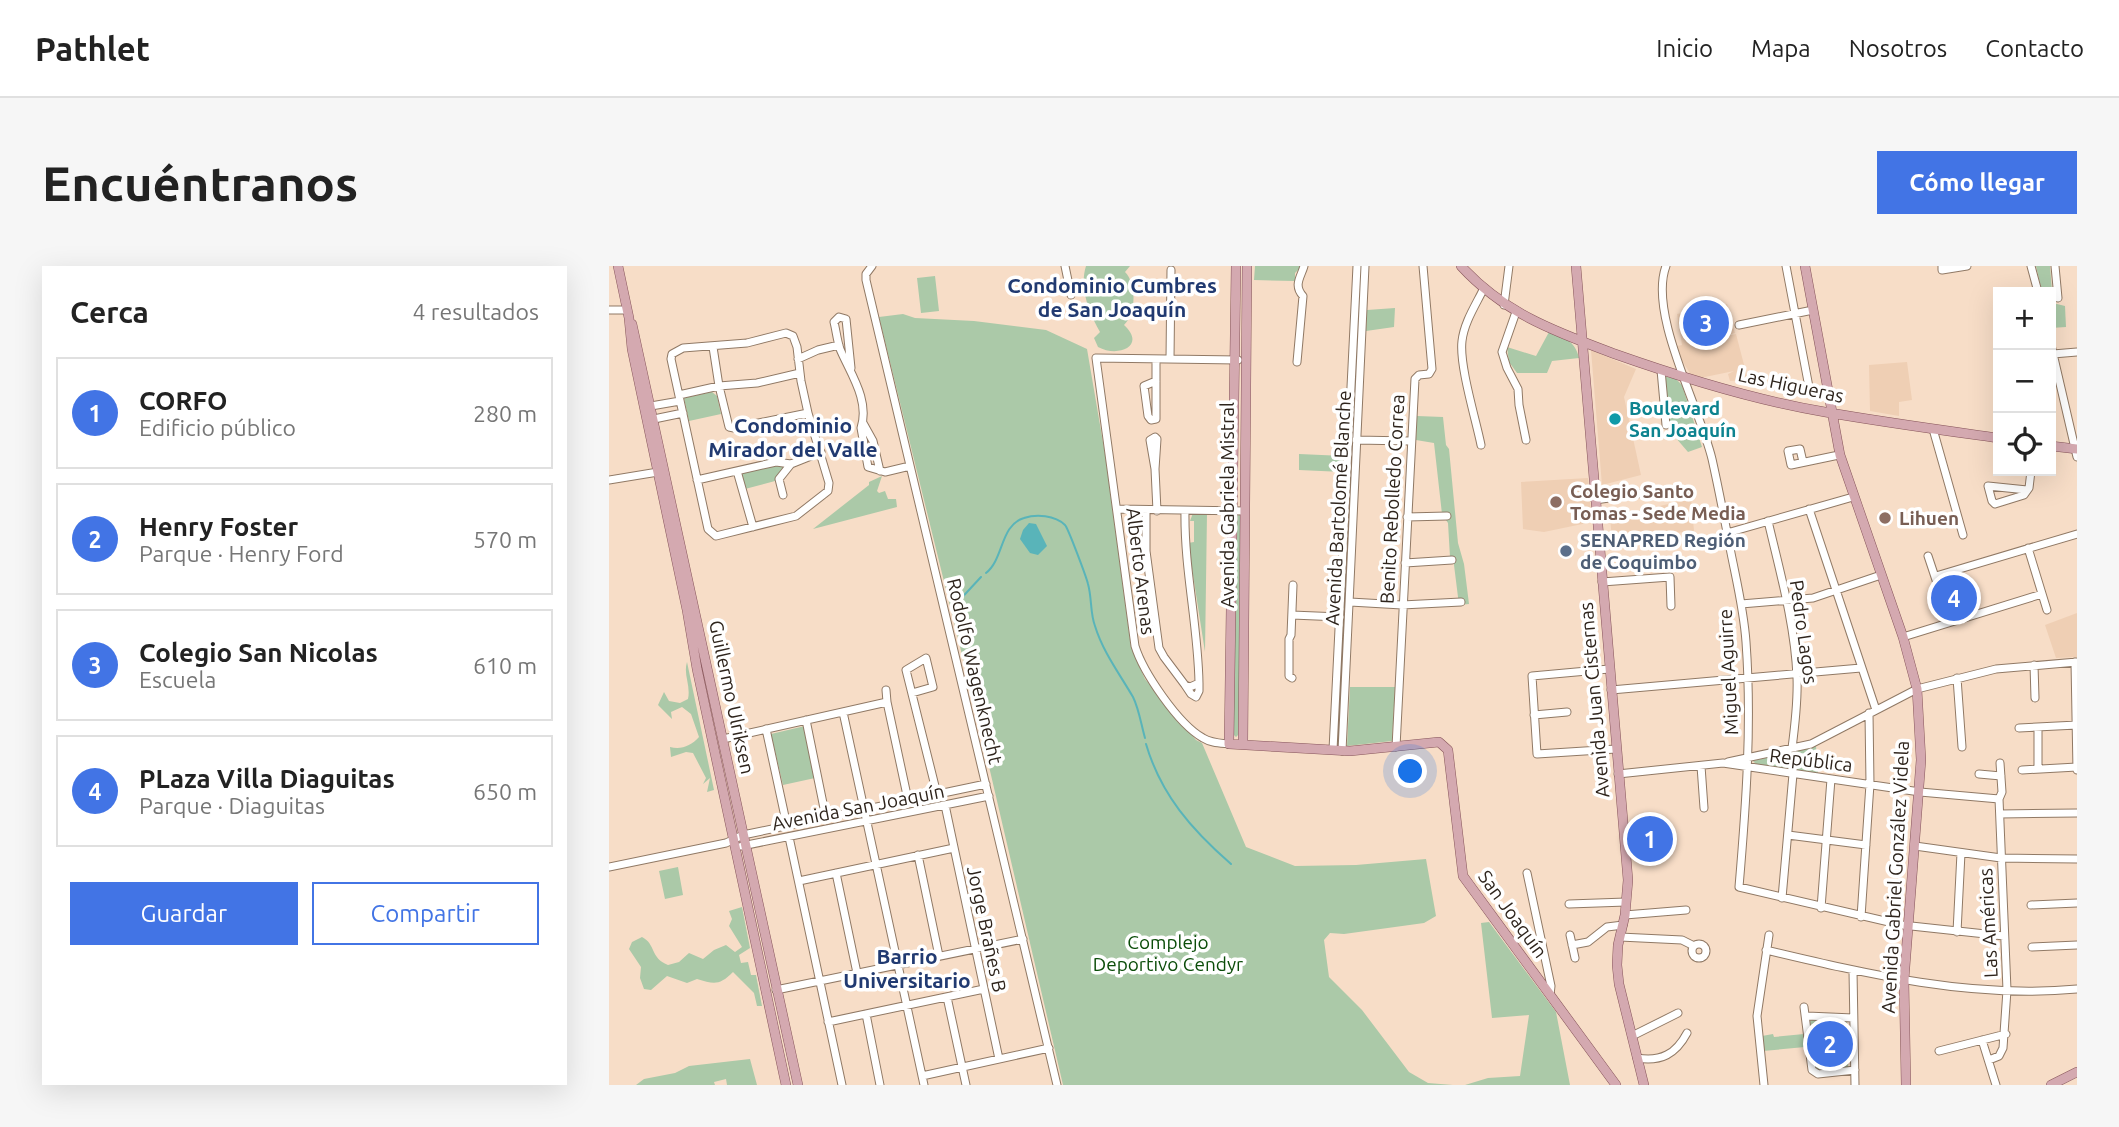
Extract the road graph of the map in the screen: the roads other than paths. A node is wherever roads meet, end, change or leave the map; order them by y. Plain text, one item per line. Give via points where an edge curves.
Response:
1 (618, 266) edge
2 (872, 266) edge
3 (1065, 266) edge
4 (1236, 266) edge
5 (1247, 266) edge
6 (1304, 266) edge
7 (1357, 266) edge
8 (1364, 266) edge
9 (1423, 266) edge
10 (1461, 266) edge
11 (1509, 266) edge
12 (1576, 266) edge
13 (1666, 266) edge
14 (1786, 266) edge
15 (1805, 266) edge
16 (1942, 266) edge
17 (1967, 266) edge
18 (2031, 266) edge
19 (2055, 266) edge
20 (1171, 270) dead end
21 (2037, 287) edge
22 (1483, 290) junction
23 (1071, 295) dead end
24 (2058, 298) dead end
25 (1504, 304) junction
26 (609, 310) edge
27 (1813, 310) junction
28 (1359, 312) junction
29 (1516, 312) junction
30 (1795, 313) junction
31 (628, 314) junction
32 (1739, 325) dead end
33 (1583, 342) junction
34 (713, 347) junction
35 (840, 347) junction
36 (850, 347) junction
37 (2077, 352) edge
38 (2056, 354) edge
39 (798, 355) junction
40 (1156, 359) junction
41 (1170, 359) junction
42 (1234, 360) junction
43 (1246, 360) junction
44 (1297, 362) dead end
45 (2056, 365) edge
46 (851, 368) junction
47 (1661, 370) junction
48 (800, 373) junction
49 (1685, 378) junction
50 (1156, 381) junction
51 (719, 386) junction
52 (2062, 386) junction
53 (1809, 387) dead end
54 (2056, 387) edge
55 (679, 398) junction
56 (651, 406) junction
57 (683, 413) junction
58 (808, 413) junction
59 (1831, 413) junction
60 (654, 419) junction
61 (863, 423) junction
62 (1666, 425) dead end
63 (1933, 429) junction
64 (1993, 437) edge
65 (1356, 440) junction
66 (1526, 440) dead end
67 (873, 441) junction
68 (1411, 442) junction
69 (863, 444) junction
70 (1481, 445) dead end
71 (2056, 447) edge
72 (2077, 449) edge
73 (821, 452) junction
74 (1840, 454) junction
75 (2077, 457) edge
76 (1803, 463) dead end
77 (791, 464) junction
78 (910, 466) junction
79 (1155, 469) dead end
80 (737, 471) junction
81 (880, 471) junction
82 (658, 472) junction
83 (2030, 476) edge
84 (609, 480) edge
85 (697, 480) junction
86 (2027, 490) junction
87 (1658, 491) dead end
88 (783, 495) dead end
89 (1853, 497) junction
90 (1595, 500) junction
91 (1118, 509) junction
92 (1809, 509) junction
93 (1146, 510) junction
94 (1157, 510) junction
95 (1185, 511) junction
96 (1232, 511) junction
97 (1245, 511) junction
98 (1447, 516) dead end
99 (1408, 517) junction
100 (1768, 521) junction
101 (753, 527) junction
102 (1727, 533) junction
103 (2077, 534) edge
104 (1963, 535) dead end
105 (2028, 548) junction
106 (1928, 556) dead end
107 (1452, 560) dead end
108 (1405, 563) junction
109 (1881, 575) junction
110 (1936, 576) junction
111 (1602, 582) junction
112 (1293, 585) dead end
113 (1836, 590) junction
114 (2042, 594) junction
115 (1786, 600) junction
116 (1350, 602) junction
117 (1461, 603) dead end
118 (1741, 604) junction
119 (1402, 605) junction
120 (1671, 606) dead end
121 (2047, 610) dead end
122 (1292, 615) junction
123 (1340, 617) junction
124 (1950, 622) junction
125 (1903, 637) junction
126 (2076, 662) edge
127 (2034, 665) junction
128 (1861, 668) junction
129 (1609, 669) junction
130 (1797, 674) junction
131 (1292, 678) dead end
132 (1748, 678) junction
133 (1957, 678) junction
134 (1917, 689) junction
135 (886, 690) dead end
136 (1611, 690) junction
137 (912, 693) junction
138 (2035, 698) dead end
139 (887, 702) junction
140 (1872, 711) junction
141 (843, 712) junction
142 (1567, 712) dead end
143 (1534, 715) junction
144 (806, 720) junction
145 (2077, 725) edge
146 (2038, 727) junction
147 (2019, 728) dead end
148 (767, 729) junction
149 (723, 739) junction
150 (1229, 744) junction
151 (1243, 744) junction
152 (1396, 747) junction
153 (1962, 747) dead end
154 (1792, 748) junction
155 (1616, 749) junction
156 (1338, 751) junction
157 (1748, 757) junction
158 (1723, 763) junction
159 (2000, 763) dead end
160 (1701, 766) junction
161 (1749, 768) junction
162 (2038, 769) junction
163 (2077, 769) edge
164 (2022, 770) dead end
165 (1618, 774) junction
166 (1793, 774) junction
167 (1979, 774) dead end
168 (2001, 776) junction
169 (1831, 779) junction
170 (986, 784) junction
171 (1870, 784) junction
172 (1920, 792) junction
173 (937, 794) junction
174 (989, 796) junction
175 (1999, 799) junction
176 (908, 800) junction
177 (945, 805) junction
178 (1704, 808) dead end
179 (726, 809) junction
180 (865, 810) junction
181 (2077, 813) edge
182 (2000, 814) junction
183 (739, 815) junction
184 (826, 818) junction
185 (867, 821) junction
186 (787, 826) junction
187 (743, 835) junction
188 (1788, 835) junction
189 (789, 837) junction
190 (1827, 840) junction
191 (731, 842) junction
192 (1867, 845) junction
193 (745, 846) junction
194 (1915, 846) junction
195 (954, 848) junction
196 (1961, 853) junction
197 (918, 855) junction
198 (2001, 858) junction
199 (2077, 859) edge
200 (876, 864) junction
201 (609, 867) edge
202 (739, 871) junction
203 (751, 873) junction
204 (836, 873) junction
205 (1527, 873) dead end
206 (799, 881) junction
207 (1782, 898) junction
208 (1626, 902) junction
209 (2077, 903) edge
210 (1569, 904) dead end
211 (2031, 905) dead end
212 (1821, 908) junction
213 (1686, 910) dead end
214 (1625, 915) junction
215 (1861, 918) junction
216 (1623, 925) junction
217 (1909, 926) junction
218 (1957, 933) junction
219 (1570, 935) dead end
220 (1769, 935) dead end
221 (1620, 936) junction
222 (2004, 936) junction
223 (1023, 939) junction
224 (1572, 945) junction
225 (2077, 945) edge
226 (1694, 946) dead end
227 (2032, 947) dead end
228 (975, 949) junction
229 (1766, 950) junction
230 (939, 956) junction
231 (1575, 958) dead end
232 (898, 965) junction
233 (1853, 971) junction
234 (857, 973) junction
235 (1905, 980) junction
236 (820, 981) junction
237 (984, 989) junction
238 (2077, 989) edge
239 (776, 990) junction
240 (2007, 990) junction
241 (1550, 995) junction
242 (947, 997) junction
243 (907, 1006) junction
244 (1804, 1007) dead end
245 (1678, 1013) dead end
246 (866, 1014) junction
247 (1807, 1016) junction
248 (1853, 1018) junction
249 (828, 1022) junction
250 (1687, 1033) dead end
251 (2005, 1034) junction
252 (1632, 1036) junction
253 (1982, 1040) junction
254 (1049, 1048) junction
255 (1939, 1051) dead end
256 (1637, 1058) junction
257 (999, 1059) junction
258 (1989, 1060) junction
259 (962, 1067) junction
260 (1855, 1070) junction
261 (2077, 1072) edge
262 (922, 1076) junction
263 (786, 1085) edge
264 (798, 1085) edge
265 (842, 1085) edge
266 (880, 1085) edge
267 (923, 1085) edge
268 (966, 1085) edge
269 (1057, 1085) edge
270 (1616, 1085) edge
271 (1644, 1085) edge
272 (1764, 1085) edge
273 (1855, 1085) edge
274 (1906, 1085) edge
275 (1996, 1085) edge
276 (2051, 1085) edge

1 - 31 main road, Guillermo Ulriksen
2 - 78 street, Rodolfo Wagenknecht via 865,276
3 - 23 street
4 - 42 main road, Avenida Gabriela Mistral
5 - 43 main road, Avenida Gabriela Mistral
6 - 44 street via 1298,289 1303,296
7 - 28 street, Avenida Bartolomé Blanche
8 - 28 street, Avenida Bartolomé Blanche
9 - 68 street, Benito Rebolledo Correa via 1432,369 1415,379
10 - 22 main road, Las Higueras
11 - 25 street
12 - 33 main road, Avenida Juan Cisternas
13 - 49 street, Miguel Aguirre via 1661,278 1663,300 1675,356
14 - 30 street
15 - 27 main road, Avenida Gabriel González Videla
16 - 17 street via 1942,270
18 - 21 street
19 - 24 street
20 - 41 street
22 - 25 main road, Las Higueras
22 - 70 street via 1461,342
25 - 29 main road, Las Higueras
26 - 31 street
27 - 30 street
27 - 59 main road, Avenida Gabriel González Videla
28 - 65 street, Avenida Bartolomé Blanche
28 - 123 street, Avenida Bartolomé Blanche
29 - 33 main road, Las Higueras
29 - 66 street via 1502,352 1518,389
30 - 32 street
30 - 53 street
31 - 56 main road, Guillermo Ulriksen
31 - 82 main road, Guillermo Ulriksen
33 - 47 main road, Las Higueras
33 - 90 main road, Avenida Juan Cisternas
34 - 39 street via 786,334 793,336
34 - 51 street
34 - 55 street via 683,348 673,354
35 - 36 street via 846,351
35 - 36 street via 834,322 842,317
35 - 39 street
35 - 46 street
36 - 46 street
37 - 38 street
39 - 48 street
40 - 41 street
40 - 50 street
40 - 91 street, Alberto Arenas via 1096,358
41 - 42 street
42 - 43 street
42 - 96 main road, Avenida Gabriela Mistral
43 - 97 main road, Avenida Gabriela Mistral
45 - 52 street
46 - 61 street
47 - 49 main road, Las Higueras
47 - 62 street
48 - 51 street
48 - 58 street
49 - 59 main road, Las Higueras
49 - 102 street, Miguel Aguirre via 1710,452
50 - 50 street via 1145,386 1151,420 1156,419
51 - 55 street
51 - 58 street via 727,424 734,429
52 - 54 street
52 - 72 street
55 - 56 street
55 - 57 street
56 - 60 main road, Guillermo Ulriksen
57 - 60 street
57 - 85 street
58 - 73 street
59 - 63 main road, Las Higueras
59 - 74 main road, Avenida Gabriel González Videla
60 - 149 main road, Guillermo Ulriksen
61 - 67 street
61 - 69 street
63 - 64 main road, Las Higueras
63 - 104 street
65 - 68 street
65 - 116 street, Avenida Bartolomé Blanche
67 - 69 street
67 - 81 street
68 - 99 street, Benito Rebolledo Correa
69 - 81 street via 869,469
71 - 72 main road
72 - 75 street
73 - 77 street
73 - 101 street via 828,491 796,516
74 - 76 street
74 - 89 main road, Avenida Gabriel González Videla
77 - 80 street via 776,462
77 - 88 street via 779,479
78 - 81 street
78 - 170 street, Rodolfo Wagenknecht
79 - 94 street
80 - 85 street
80 - 101 street
82 - 84 street
82 - 179 main road, Guillermo Ulriksen
83 - 86 street
85 - 101 street via 711,533 723,536
86 - 86 street via 2001,487 1988,486 1995,503 2024,495
87 - 90 street
89 - 92 street
89 - 109 main road, Avenida Gabriel González Videla
90 - 111 main road, Avenida Juan Cisternas
91 - 93 street
91 - 150 street, Alberto Arenas via 1135,646 1146,674 1198,735 1212,743
92 - 100 street
92 - 113 street
93 - 94 street
93 - 95 street via 1146,551 1159,648 1190,687 1199,683
94 - 95 street
95 - 96 street
96 - 97 street
96 - 150 main road, Avenida Gabriela Mistral
97 - 151 main road, Avenida Gabriela Mistral
98 - 99 street
99 - 108 street, Benito Rebolledo Correa
100 - 102 street
100 - 115 street, Pedro Lagos
102 - 118 street, Miguel Aguirre
103 - 105 street
105 - 110 street
105 - 114 street
106 - 110 street
107 - 108 street
108 - 119 street, Benito Rebolledo Correa
109 - 113 street
109 - 125 main road, Avenida Gabriel González Videla
110 - 124 street
111 - 120 street via 1669,577
111 - 129 main road, Avenida Juan Cisternas
112 - 122 street
113 - 115 street
113 - 128 street
114 - 121 street
114 - 124 street
115 - 118 street
115 - 130 street, Pedro Lagos
116 - 119 street
116 - 156 street, Avenida Bartolomé Blanche
117 - 119 street
118 - 132 street, Miguel Aguirre
119 - 152 street, Benito Rebolledo Correa
122 - 123 street
122 - 131 street
123 - 156 street, Avenida Bartolomé Blanche
124 - 125 street
125 - 134 main road, Avenida Gabriel González Videla
126 - 127 street
126 - 145 street
127 - 133 street
127 - 138 street
128 - 130 street
128 - 140 street
129 - 136 main road, Avenida Juan Cisternas
129 - 143 street via 1532,676
130 - 132 street
130 - 154 street, Pedro Lagos
132 - 136 street
132 - 157 street, Miguel Aguirre
133 - 134 street
133 - 153 street
134 - 140 street
134 - 172 main road, Avenida Gabriel González Videla
135 - 139 street
136 - 155 main road, Avenida Juan Cisternas
137 - 137 street via 906,670 926,658 933,687
137 - 173 street
139 - 141 street
139 - 176 street
140 - 154 street via 1811,744
140 - 171 street
141 - 144 street
141 - 180 street
142 - 143 street
143 - 155 street via 1537,754
144 - 148 street
144 - 184 street
145 - 146 street
145 - 163 street
146 - 147 street
146 - 162 street
148 - 149 street
148 - 186 street
149 - 183 main road, Guillermo Ulriksen
150 - 151 main road, San Joaquín
151 - 156 main road, San Joaquín
152 - 156 main road, San Joaquín
152 - 241 main road, San Joaquín via 1439,742 1448,750 1463,876
154 - 157 street
155 - 165 main road, Avenida Juan Cisternas
157 - 158 street
157 - 161 street, Miguel Aguirre
158 - 160 street, República
158 - 161 street, República
159 - 168 street, Las Américas
160 - 165 street, República
160 - 178 street
161 - 166 street, República
161 - 207 street, Miguel Aguirre via 1739,887
162 - 163 street
162 - 164 street
165 - 208 main road, Avenida Juan Cisternas
166 - 169 street, República
166 - 188 street
167 - 168 street
168 - 175 street, Las Américas
169 - 171 street, República
169 - 190 street
170 - 173 street, Avenida San Joaquín
170 - 174 street, Rodolfo Wagenknecht
171 - 172 street, República
171 - 192 street
172 - 175 street, República
172 - 194 main road, Avenida Gabriel González Videla
173 - 176 street, Avenida San Joaquín
174 - 177 street, Avenida San Joaquín
174 - 223 street, Rodolfo Wagenknecht
175 - 182 street, Las Américas
176 - 180 street, Avenida San Joaquín
177 - 185 street, Avenida San Joaquín
177 - 195 street, Jorge Brañes B
179 - 183 main road
179 - 191 main road, Guillermo Ulriksen
180 - 184 street, Avenida San Joaquín
180 - 185 street
181 - 182 street
182 - 198 street, Las Américas
183 - 187 main road, Guillermo Ulriksen
184 - 186 street, Avenida San Joaquín
185 - 189 street, Avenida San Joaquín
185 - 200 street
186 - 187 street, Avenida San Joaquín
187 - 191 street, Avenida San Joaquín
187 - 193 main road, Guillermo Ulriksen
188 - 190 street
188 - 207 street
189 - 193 street, Avenida San Joaquín
189 - 206 street
190 - 192 street
190 - 212 street
191 - 193 street, Avenida San Joaquín
191 - 201 street, Avenida San Joaquín
191 - 202 main road, Guillermo Ulriksen
192 - 215 street
193 - 203 main road, Guillermo Ulriksen
194 - 196 street
194 - 217 main road, Avenida Gabriel González Videla
195 - 197 street
195 - 228 street, Jorge Brañes B
196 - 198 street
196 - 218 street
197 - 200 street
197 - 230 street
198 - 199 street
198 - 222 street, Las Américas
200 - 204 street
200 - 232 street
202 - 203 main road
202 - 263 main road, Guillermo Ulriksen
203 - 239 main road, Guillermo Ulriksen
204 - 206 street
204 - 234 street
205 - 241 street
206 - 236 street
207 - 212 street
208 - 210 street
208 - 214 main road, Avenida Juan Cisternas
209 - 211 street
212 - 215 street
213 - 214 street
214 - 216 main road, Avenida Juan Cisternas
215 - 217 street
216 - 221 main road, Avenida Juan Cisternas
216 - 224 street via 1607,927 1588,942
217 - 218 street
217 - 235 main road, Avenida Gabriel González Videla
218 - 222 street
219 - 224 street
220 - 229 street
221 - 226 street via 1682,940
221 - 252 main road, Avenida Juan Cisternas via 1619,984
222 - 240 street, Las Américas
223 - 228 street
223 - 254 street, Rodolfo Wagenknecht
224 - 231 street
225 - 227 street
228 - 230 street
228 - 237 street, Jorge Brañes B
229 - 233 street
229 - 272 street via 1757,1016
230 - 232 street
232 - 234 street
232 - 243 street
233 - 235 street
233 - 248 street
234 - 236 street
235 - 240 street
235 - 274 main road, Avenida Gabriel González Videla
236 - 239 street
236 - 249 street
237 - 242 street
237 - 257 street, Jorge Brañes B
238 - 240 street
239 - 264 main road, Guillermo Ulriksen
240 - 251 street, Las Américas
241 - 270 main road, San Joaquín
242 - 243 street
242 - 259 street
243 - 246 street
243 - 262 street
244 - 247 street
245 - 252 street
246 - 249 street
246 - 266 street
247 - 248 street
247 - 260 street via 1812,1070 1818,1074
248 - 260 street
249 - 265 street
250 - 256 street via 1665,1057
251 - 253 street
251 - 258 street, Las Américas via 2001,1053
252 - 256 main road, Avenida Juan Cisternas
253 - 255 street
253 - 258 street
254 - 257 street
254 - 269 street, Rodolfo Wagenknecht
256 - 271 main road, Avenida Juan Cisternas
257 - 259 street
258 - 275 street
259 - 262 street
259 - 268 street
260 - 273 street
261 - 276 main road
262 - 267 street

